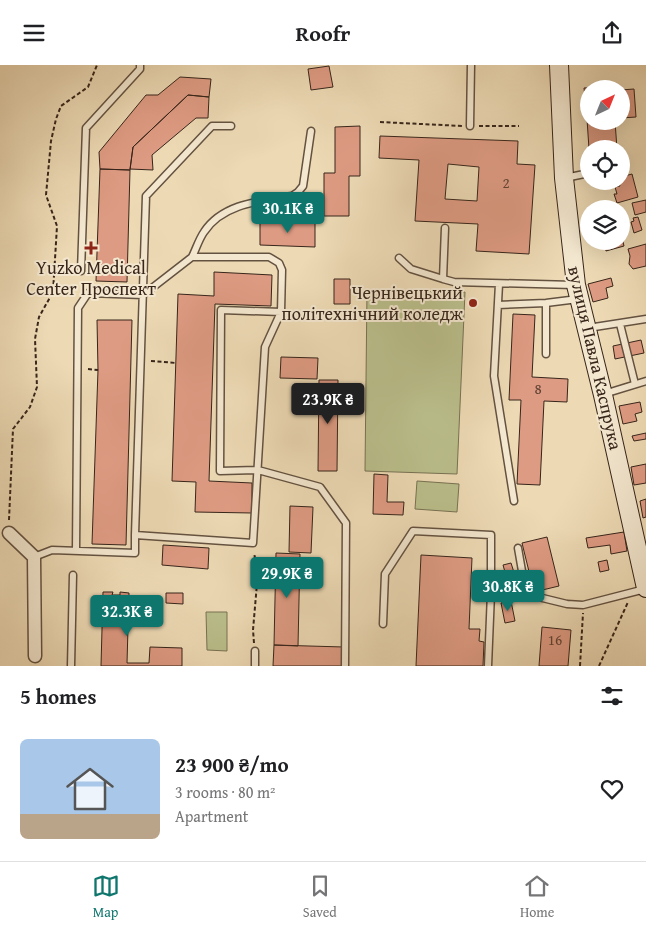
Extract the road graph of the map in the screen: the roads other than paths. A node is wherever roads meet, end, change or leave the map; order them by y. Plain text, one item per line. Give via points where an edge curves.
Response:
1 (140, 65) edge
2 (471, 65) edge
3 (559, 65) edge
4 (231, 126) dead end
5 (470, 126) road end
6 (311, 131) dead end
7 (580, 175) edge
8 (564, 179) junction
9 (446, 228) dead end
10 (192, 257) junction
11 (399, 258) dead end
12 (81, 271) dead end
13 (443, 279) junction
14 (499, 284) junction
15 (577, 292) junction
16 (143, 295) junction
17 (546, 303) junction
18 (498, 305) junction
19 (281, 311) junction
20 (646, 319) edge
21 (620, 324) junction
22 (585, 328) junction
23 (546, 354) dead end
24 (646, 381) edge
25 (635, 385) junction
26 (603, 395) junction
27 (258, 471) junction
28 (514, 501) dead end
29 (9, 533) road end
30 (135, 535) junction
31 (518, 548) dead end
32 (76, 551) junction
33 (34, 557) junction
34 (73, 575) dead end
35 (641, 590) edge
36 (491, 593) junction
37 (526, 595) junction
38 (383, 624) dead end
39 (255, 651) road end
40 (36, 661) edge
41 (71, 666) edge
42 (255, 666) edge
43 (345, 666) edge
44 (488, 666) edge

1 - 12 lane via 140,69 86,128
2 - 5 lane
3 - 8 street, вулиця Павла Каспрука
4 - 16 lane via 212,126 146,196
6 - 10 lane via 303,186 298,192 292,196 241,204 214,219 203,233
7 - 8 lane
8 - 15 street, вулиця Павла Каспрука
9 - 13 lane
10 - 16 lane
10 - 19 lane via 269,257 279,263 282,270
11 - 13 lane via 411,269
13 - 14 lane via 454,283
14 - 15 lane
14 - 18 lane
15 - 17 lane
15 - 22 street, вулиця Павла Каспрука
16 - 30 lane
16 - 32 lane via 88,293 78,308
17 - 18 lane
17 - 23 lane
18 - 28 lane via 494,376
19 - 27 lane via 265,347
19 - 27 lane via 221,310 220,471
20 - 21 lane
21 - 22 lane
21 - 25 lane
22 - 26 street, вулиця Павла Каспрука
24 - 25 lane
25 - 26 lane
26 - 35 street, вулиця Павла Каспрука
27 - 30 lane via 253,543
27 - 43 lane via 320,487 346,523
29 - 33 street
30 - 32 lane via 135,553
31 - 37 lane
32 - 33 lane via 52,550
33 - 40 street
34 - 41 lane
35 - 37 lane via 583,605
36 - 37 lane
36 - 38 lane via 491,535 413,531 385,574
36 - 44 lane
39 - 42 lane

